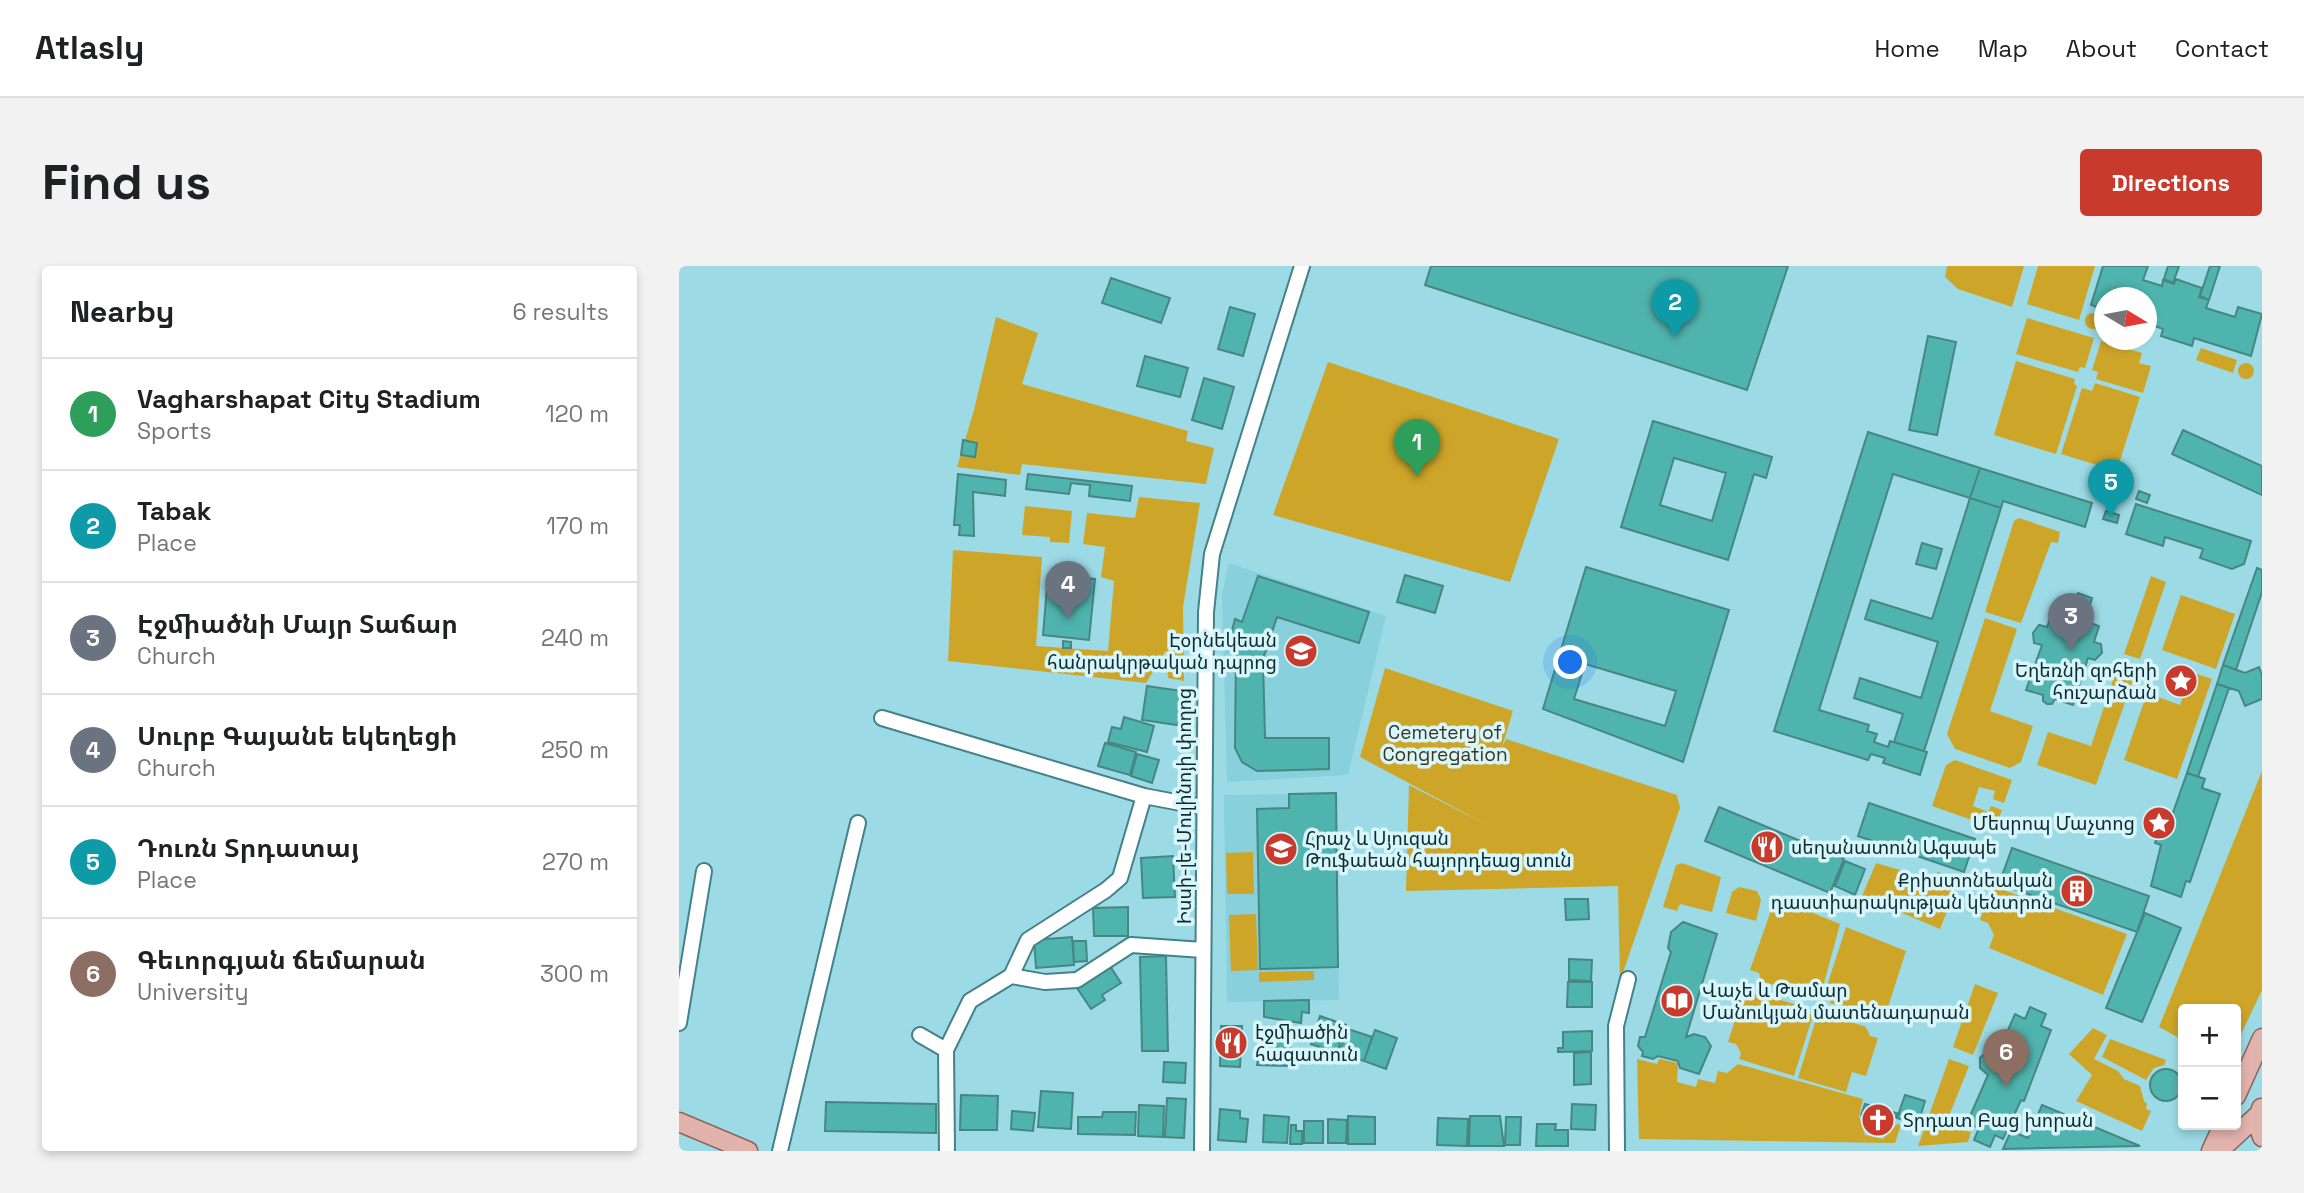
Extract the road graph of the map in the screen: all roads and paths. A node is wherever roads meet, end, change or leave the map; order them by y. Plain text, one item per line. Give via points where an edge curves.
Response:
1 (1302, 266) edge
2 (883, 718) dead end
3 (1145, 796) junction
4 (1202, 807) junction
5 (858, 823) dead end
6 (704, 871) dead end
7 (1203, 950) junction
8 (1011, 976) junction
9 (1628, 979) dead end
10 (679, 1023) edge
11 (920, 1035) dead end
12 (2262, 1038) edge
13 (946, 1050) junction
14 (2241, 1085) edge
15 (2260, 1109) edge
16 (679, 1122) edge
17 (2221, 1130) edge
18 (2262, 1137) edge
19 (748, 1151) edge
20 (780, 1151) edge
21 (947, 1151) edge
22 (1202, 1151) edge
23 (1617, 1151) edge
24 (2211, 1151) edge
25 (2219, 1151) edge

1 - 4 street, Իսսի-լե-Մուլինոյի փողոց via 1212,554 1206,612
2 - 3 street
3 - 4 street
3 - 8 street via 1120,878 1028,940
4 - 7 street, Իսսի-լե-Մուլինոյի փողոց
5 - 20 street
6 - 10 street
7 - 8 street via 1131,945 1077,980 1045,982
7 - 22 street, Իսսի-լե-Մուլինոյի փողոց
8 - 13 street via 970,1001
9 - 23 street via 1616,1026
11 - 13 street
12 - 14 main road
13 - 21 street
15 - 18 main road
15 - 25 main road
16 - 19 main road
17 - 24 main road

